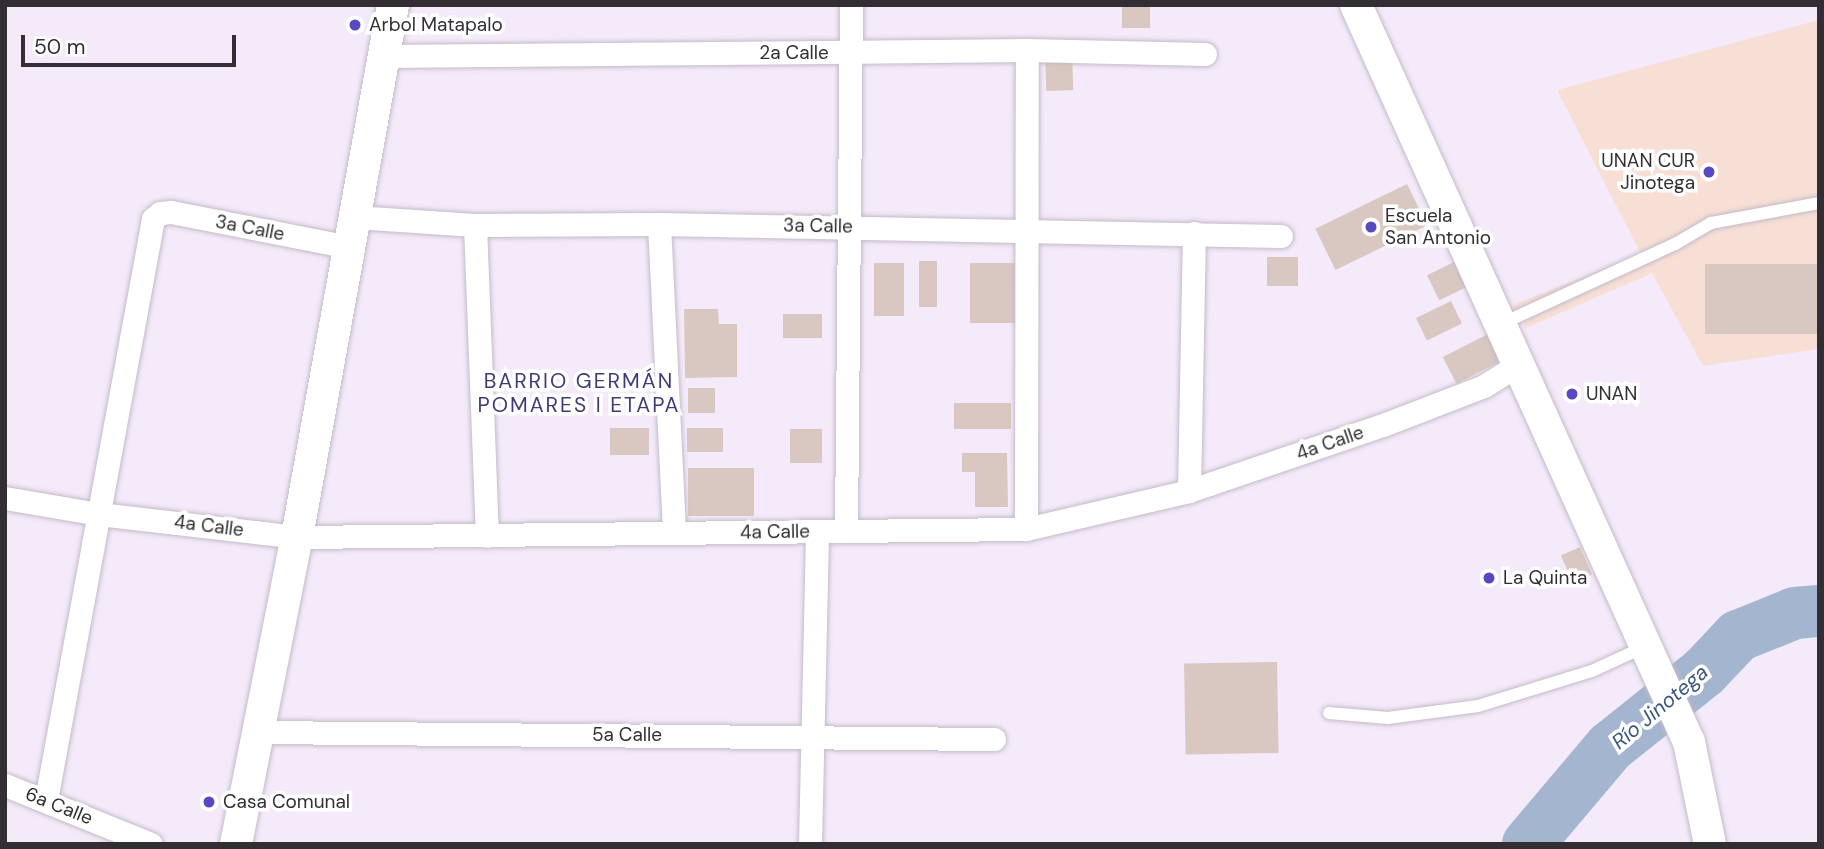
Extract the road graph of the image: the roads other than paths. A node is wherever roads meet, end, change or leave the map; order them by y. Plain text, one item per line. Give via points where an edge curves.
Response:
1 (393, 5) edge
2 (851, 5) edge
3 (1356, 5) edge
4 (1027, 50) junction
5 (851, 53) junction
6 (1205, 54) dead end
7 (383, 57) junction
8 (1819, 204) edge
9 (659, 224) junction
10 (475, 225) junction
11 (848, 226) junction
12 (353, 232) junction
13 (1027, 232) junction
14 (1194, 233) junction
15 (1281, 236) dead end
16 (1501, 324) junction
17 (1519, 364) junction
18 (1189, 491) junction
19 (5, 498) edge
20 (99, 514) junction
21 (1026, 529) junction
22 (817, 531) junction
23 (846, 531) junction
24 (674, 533) junction
25 (487, 536) junction
26 (297, 537) junction
27 (1650, 658) junction
28 (1329, 713) dead end
29 (260, 732) junction
30 (812, 737) junction
31 (994, 739) dead end
32 (5, 785) edge
33 (46, 800) junction
34 (151, 844) edge
35 (236, 844) edge
36 (810, 844) edge
37 (1710, 844) edge

1 - 7 main road
2 - 5 street
3 - 16 main road
4 - 5 street, 2a Calle
4 - 6 street, 2a Calle
4 - 13 street
5 - 7 street, 2a Calle
5 - 11 street
7 - 12 main road
8 - 16 lane via 1711,223
9 - 10 street, 3a Calle
9 - 11 street, 3a Calle
9 - 24 street
10 - 12 street, 3a Calle
10 - 25 street
11 - 13 street, 3a Calle
11 - 23 street
12 - 20 street, 3a Calle via 171,212 153,219
12 - 26 main road
13 - 14 street, 3a Calle
13 - 21 street
14 - 15 street, 3a Calle
14 - 18 street
16 - 17 main road
17 - 18 street, 4a Calle via 1484,386 1383,425
17 - 27 main road
18 - 21 street, 4a Calle
19 - 20 street, 4a Calle
20 - 26 street, 4a Calle
20 - 33 street
21 - 23 street, 4a Calle
22 - 23 street, 4a Calle
22 - 24 street, 4a Calle
22 - 30 street
24 - 25 street, 4a Calle
25 - 26 street, 4a Calle
26 - 29 main road
27 - 28 lane via 1478,706 1388,718
27 - 37 main road via 1689,742
29 - 30 street, 5a Calle
29 - 35 main road
30 - 31 street, 5a Calle
30 - 36 street
32 - 33 street, 6a Calle
33 - 34 street, 6a Calle

